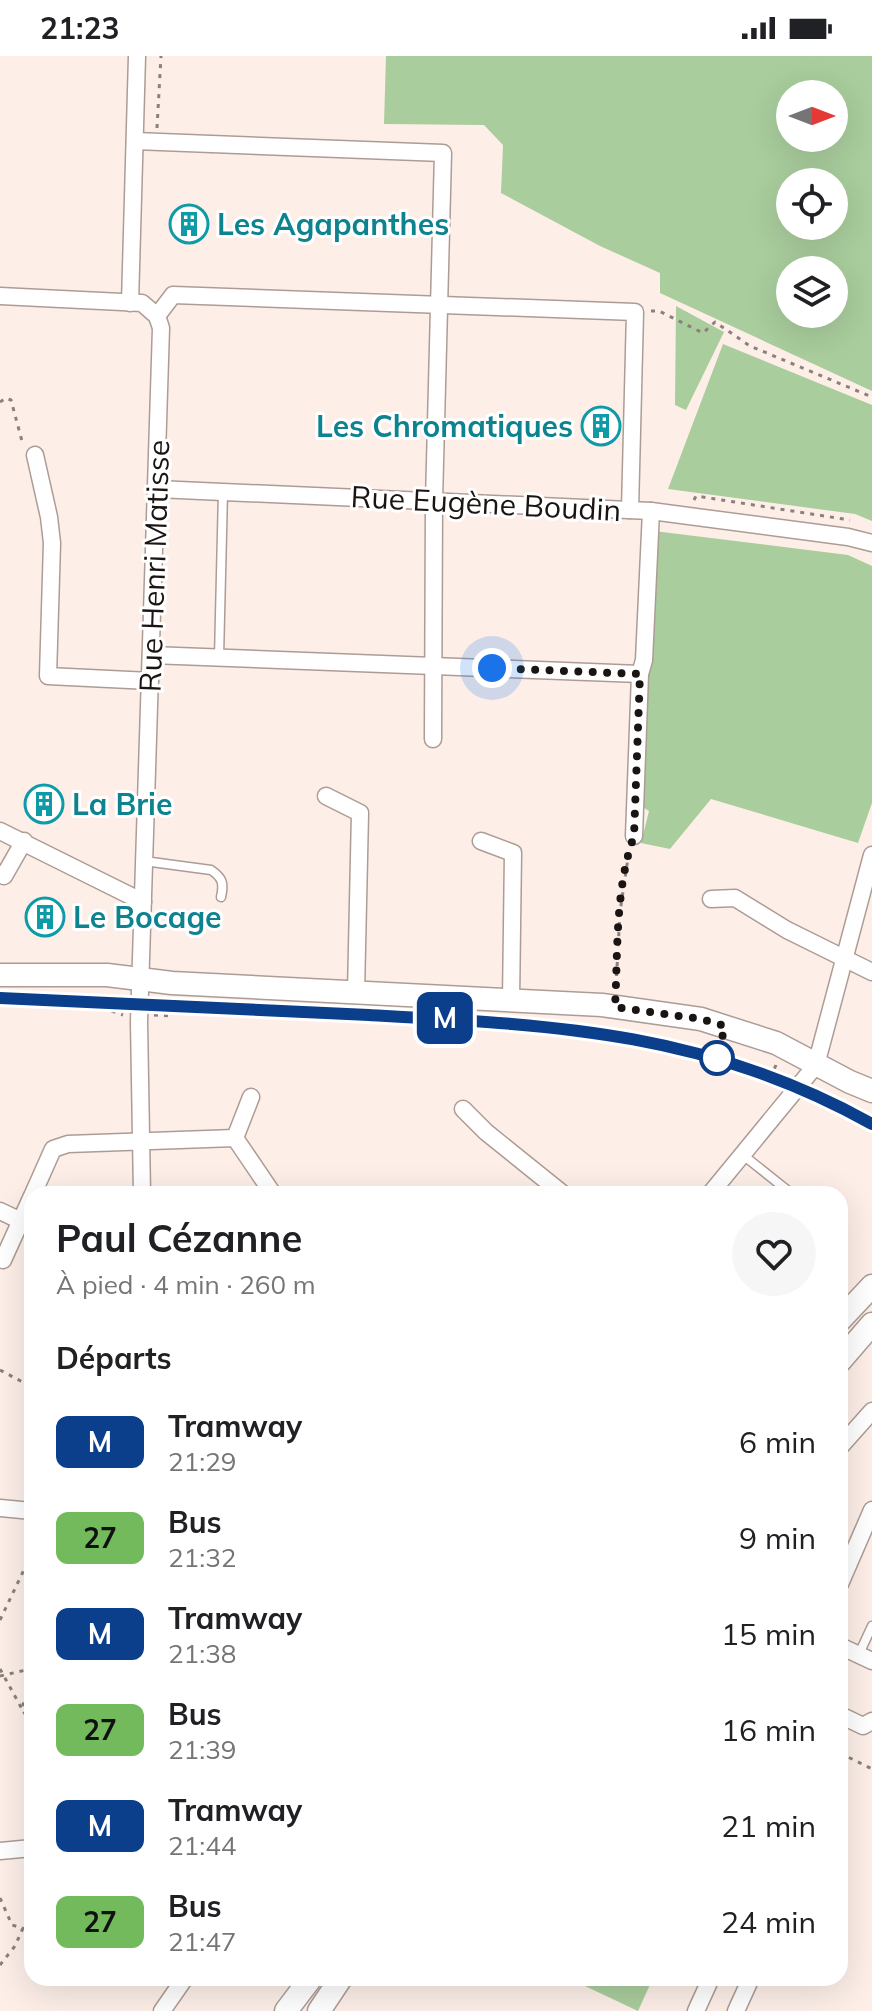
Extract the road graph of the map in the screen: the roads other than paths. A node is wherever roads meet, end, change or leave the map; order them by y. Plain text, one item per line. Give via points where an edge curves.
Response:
1 (137, 56) edge
2 (135, 141) junction
3 (0, 296) edge
4 (130, 303) junction
5 (439, 304) junction
6 (157, 316) junction
7 (35, 455) road end
8 (157, 489) junction
9 (223, 492) junction
10 (434, 501) junction
11 (630, 510) junction
12 (651, 511) junction
13 (872, 543) edge
14 (151, 655) junction
15 (219, 657) junction
16 (433, 665) junction
17 (640, 674) junction
18 (150, 681) junction
19 (433, 739) dead end
20 (326, 796) dead end
21 (0, 831) edge
22 (634, 836) road end
23 (24, 841) junction
24 (481, 841) dead end
25 (872, 855) edge
26 (144, 861) junction
27 (0, 874) edge
28 (221, 897) dead end
29 (711, 899) dead end
30 (143, 902) junction
31 (844, 959) junction
32 (872, 972) edge
33 (0, 975) edge
34 (141, 979) junction
35 (356, 992) junction
36 (511, 1000) junction
37 (816, 1065) junction
38 (872, 1091) edge
39 (251, 1097) dead end
40 (463, 1109) dead end
41 (235, 1138) junction
42 (142, 1142) junction
43 (743, 1154) junction
44 (36, 1186) edge
45 (142, 1186) edge
46 (268, 1186) edge
47 (542, 1186) edge
48 (717, 1186) edge
49 (782, 1186) edge
50 (0, 1211) edge
51 (24, 1214) edge
52 (21, 1221) junction
53 (0, 1258) edge
54 (872, 1286) edge
55 (848, 1312) edge
56 (872, 1324) edge
57 (848, 1352) edge
58 (872, 1411) edge
59 (848, 1438) edge
60 (0, 1508) edge
61 (24, 1510) edge
62 (872, 1510) edge
63 (848, 1566) edge
64 (872, 1626) edge
65 (866, 1658) edge
66 (848, 1719) edge
67 (872, 1721) edge
68 (24, 1849) edge
69 (0, 1851) edge
70 (179, 1986) edge
71 (305, 1986) edge
72 (336, 1986) edge
73 (707, 1986) edge
74 (747, 1986) edge
75 (162, 2011) edge
76 (286, 2011) edge
77 (319, 2011) edge
78 (696, 2011) edge
79 (736, 2011) edge

1 - 2 street
2 - 4 street
2 - 5 street via 443,153
3 - 4 street
4 - 6 street via 142,303
5 - 6 street via 173,295
5 - 10 street
5 - 11 street via 635,312
6 - 8 street, Rue Henri Matisse
7 - 18 street via 52,543 48,676
8 - 9 street, Rue Eugène Boudin
8 - 14 street, Rue Henri Matisse
9 - 10 street, Rue Eugène Boudin
9 - 15 lane
10 - 11 street, Rue Eugène Boudin
10 - 16 street
11 - 12 street, Rue Eugène Boudin
12 - 13 street
12 - 17 street, Rue Eugène Boudin
14 - 15 street
14 - 18 street, Rue Henri Matisse
15 - 16 street
16 - 17 street
16 - 19 street
17 - 22 street, Rue Eugène Boudin
18 - 26 street, Rue Henri Matisse
20 - 35 street via 360,813
21 - 23 street
23 - 27 street via 4,876
23 - 30 street
24 - 36 street via 513,853
25 - 31 street
26 - 28 lane via 211,870 220,876
26 - 30 street, Rue Henri Matisse
29 - 31 street via 735,898
30 - 34 street, Rue Henri Matisse
31 - 32 street
31 - 37 street
33 - 34 street
34 - 35 street
34 - 42 street, Rue Henri Matisse
35 - 36 street
36 - 37 street via 701,1019 776,1043
37 - 38 street
37 - 43 street
39 - 41 street
40 - 47 street
41 - 42 street
41 - 46 street
42 - 44 street via 53,1149
42 - 45 street, Rue Henri Matisse
43 - 48 street
43 - 49 lane
50 - 52 street
51 - 52 street
52 - 53 street
54 - 55 street
56 - 57 street
58 - 59 street
60 - 61 street
62 - 63 street
64 - 65 lane
66 - 67 street via 863,1726
68 - 69 street
70 - 75 street
71 - 76 street
72 - 77 street
73 - 78 street
74 - 79 street

